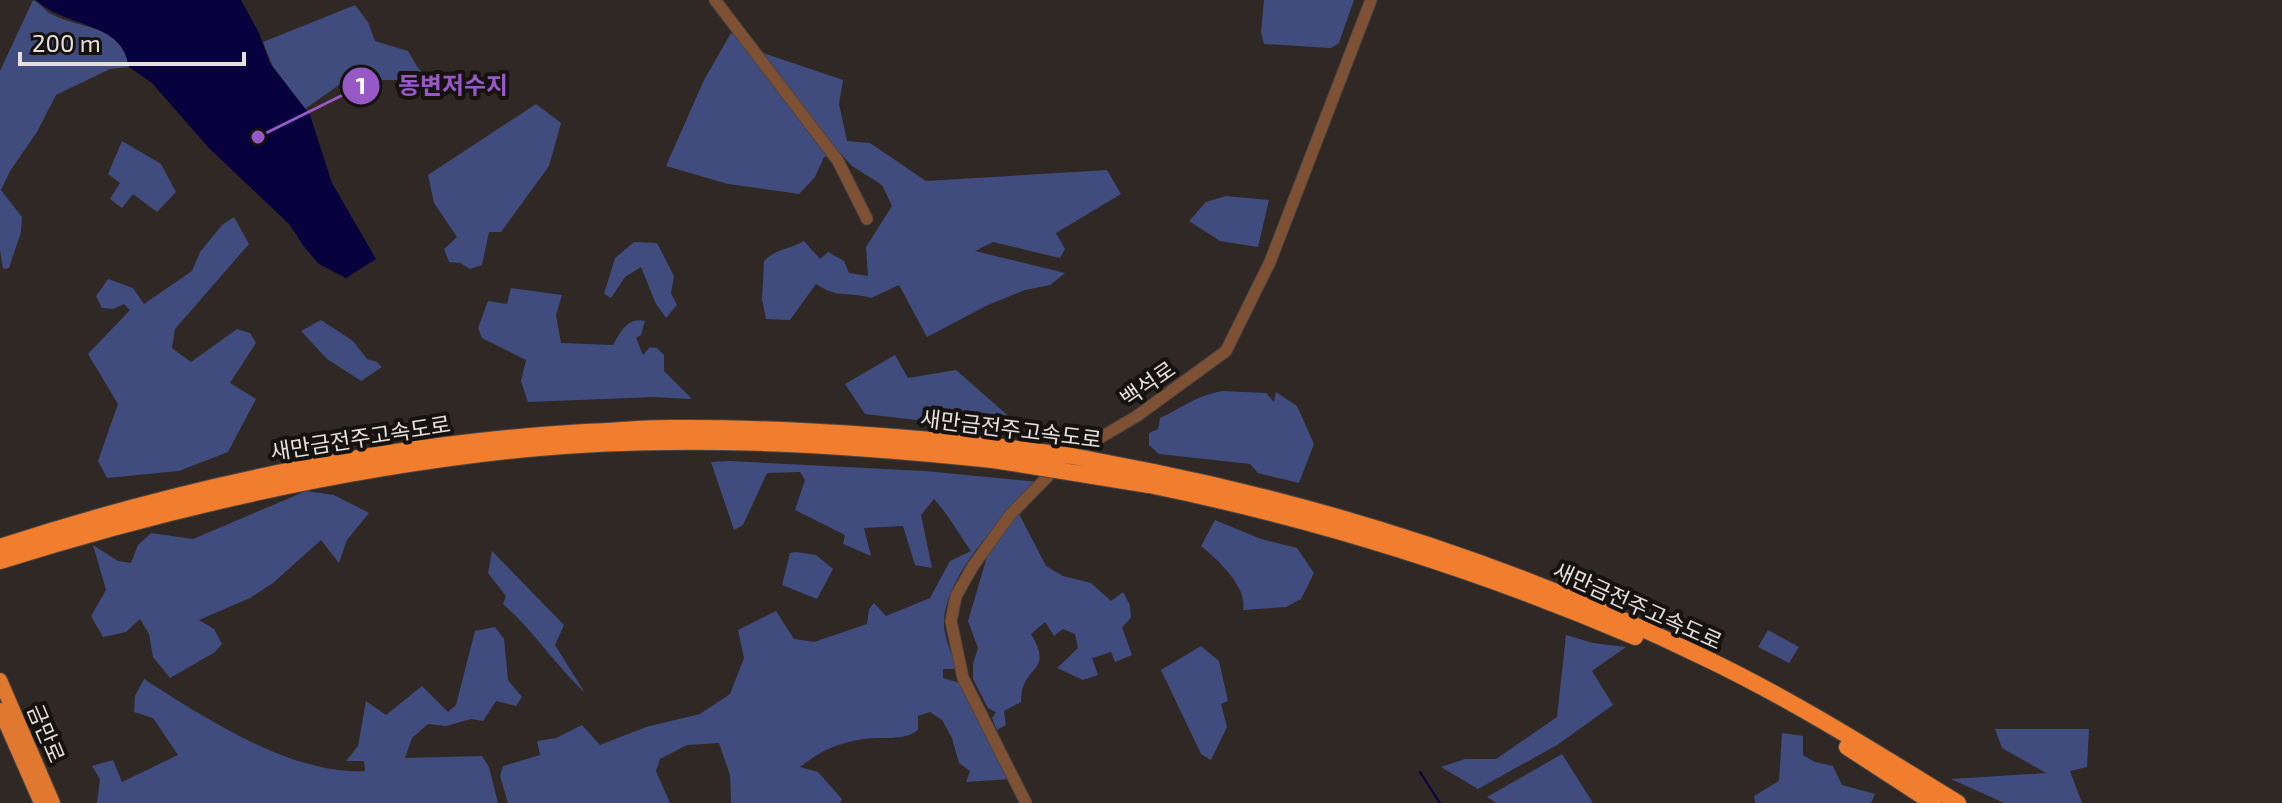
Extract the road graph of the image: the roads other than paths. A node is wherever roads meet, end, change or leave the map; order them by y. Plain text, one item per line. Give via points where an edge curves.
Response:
1 (715, 0) edge
2 (1371, 0) edge
3 (867, 219) dead end
4 (994, 453) junction
5 (0, 547) edge
6 (0, 561) edge
7 (1704, 663) junction
8 (0, 680) edge
9 (0, 710) edge
10 (41, 803) edge
11 (53, 803) edge
12 (1026, 803) edge
13 (1933, 803) edge
14 (1958, 803) edge

1 - 3 street via 838,161
2 - 12 street, 백석로 via 1270,262 1226,351 1061,463 1010,515 956,596 951,621 963,678
4 - 5 highway, 새만금전주고속도로 via 860,433 667,428 522,436 376,454 246,478 98,515
4 - 6 highway, 새만금전주고속도로 via 661,442 529,449 377,468 266,489
4 - 7 highway, 새만금전주고속도로, bridge via 1072,456 1152,478 1238,489 1398,534 1511,573
7 - 13 highway, 새만금전주고속도로
7 - 14 highway, 새만금전주고속도로 via 1804,709
8 - 11 highway, 금만로
9 - 10 highway, 금만로

